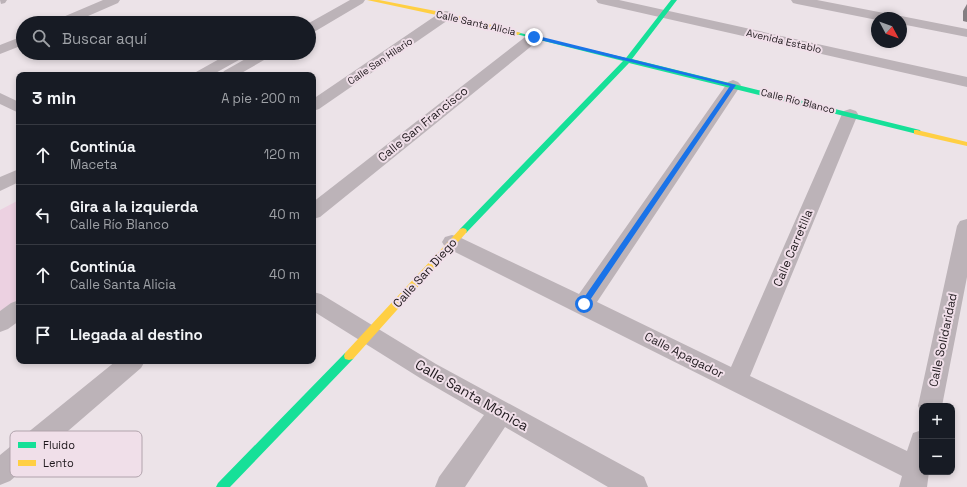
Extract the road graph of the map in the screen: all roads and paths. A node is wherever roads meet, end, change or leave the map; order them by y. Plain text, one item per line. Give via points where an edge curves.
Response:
1 (114, 0) edge
2 (336, 0) edge
3 (360, 0) edge
4 (370, 0) edge
5 (602, 0) edge
6 (674, 0) edge
7 (797, 0) edge
8 (664, 13) junction
9 (871, 14) edge
10 (77, 16) edge
11 (315, 16) edge
12 (446, 16) junction
13 (316, 19) edge
14 (907, 21) edge
15 (967, 33) edge
16 (534, 37) junction
17 (16, 43) edge
18 (0, 50) edge
19 (229, 60) edge
20 (254, 60) edge
21 (628, 60) junction
22 (207, 72) edge
23 (232, 72) edge
24 (967, 82) edge
25 (733, 85) junction
26 (316, 104) edge
27 (850, 114) junction
28 (967, 144) edge
29 (16, 177) edge
30 (0, 185) edge
31 (316, 210) edge
32 (967, 226) edge
33 (452, 242) junction
34 (316, 302) edge
35 (584, 304) junction
36 (16, 311) edge
37 (0, 323) edge
38 (369, 335) junction
39 (129, 364) edge
40 (736, 382) junction
41 (931, 403) edge
42 (501, 412) junction
43 (49, 431) edge
44 (919, 457) edge
45 (10, 464) edge
46 (0, 472) edge
47 (915, 478) edge
48 (222, 487) edge
49 (449, 487) edge
50 (634, 487) edge

1 - 10 street
2 - 11 street
3 - 13 street
4 - 12 street, Calle Santa Alicia
5 - 8 street, Avenida Establo
6 - 8 street, Calle San Diego
7 - 9 street
8 - 21 street, Calle San Diego
8 - 24 street, Avenida Establo
12 - 16 street, Calle Santa Alicia
12 - 26 street, Calle San Hilario
14 - 15 street
16 - 21 street, Calle Santa Alicia
16 - 31 street, Calle San Francisco
17 - 18 street
19 - 22 street
20 - 23 street
21 - 25 street, Calle Río Blanco
21 - 33 street, Calle San Diego
25 - 27 street, Calle Río Blanco
25 - 35 street
27 - 28 street, Calle Río Blanco
27 - 40 street, Calle Carretilla
29 - 30 street
32 - 41 street, Calle Solidaridad
33 - 35 street, Calle Apagador
33 - 38 street, Calle San Diego
34 - 38 street, Calle Santa Mónica
35 - 40 street, Calle Apagador
36 - 37 street
38 - 42 street, Calle Santa Mónica
38 - 48 street, Calle San Diego
39 - 43 street
40 - 47 street, Calle Apagador
42 - 49 street
42 - 50 street, Calle Santa Mónica
44 - 47 street
45 - 46 street

